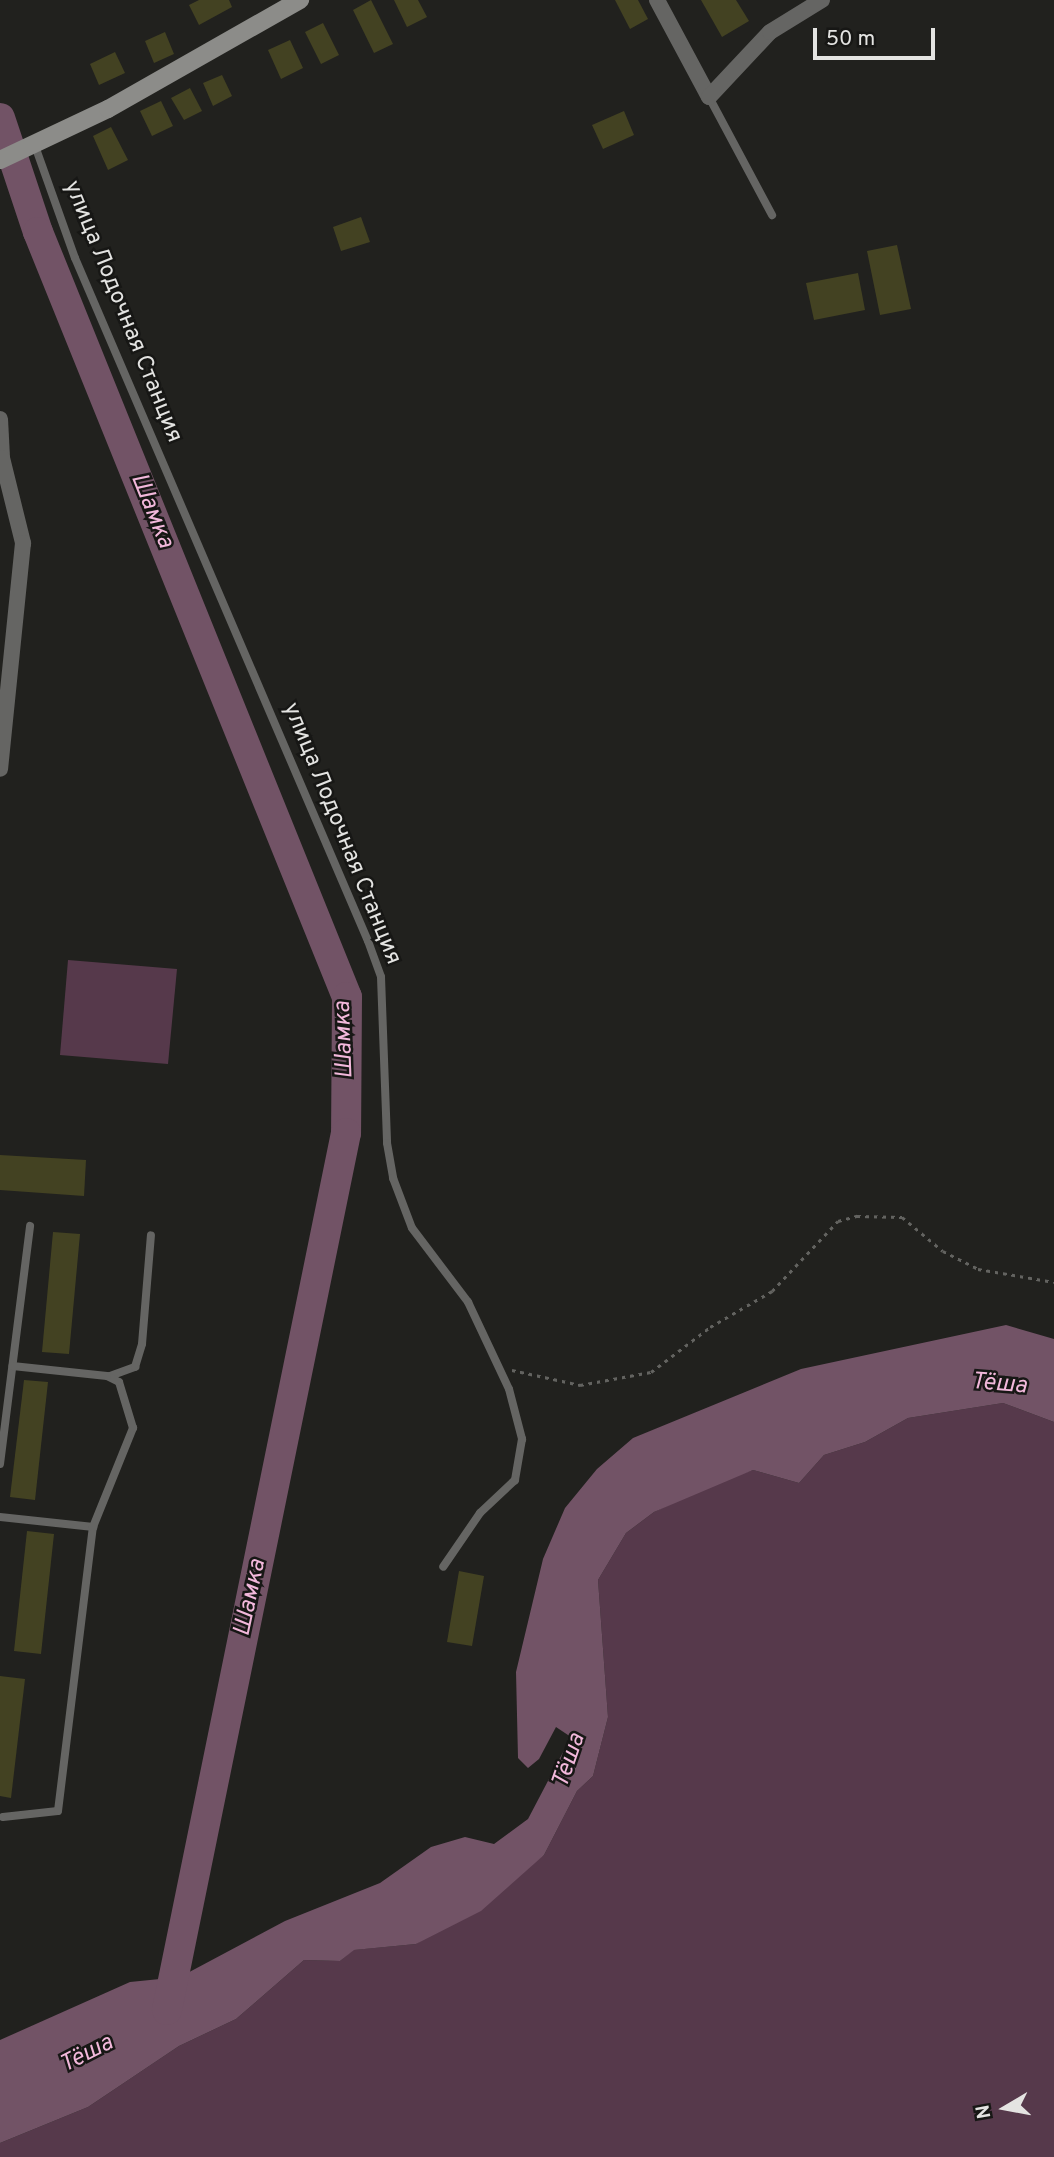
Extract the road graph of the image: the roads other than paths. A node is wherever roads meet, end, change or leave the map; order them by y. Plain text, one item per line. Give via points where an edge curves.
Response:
1 (300, 0) edge
2 (657, 0) edge
3 (822, 0) edge
4 (709, 97) junction
5 (30, 145) junction
6 (0, 160) edge
7 (772, 215) dead end
8 (0, 419) edge
9 (0, 769) edge
10 (30, 1226) dead end
11 (151, 1235) dead end
12 (13, 1366) junction
13 (107, 1376) junction
14 (0, 1464) edge
15 (0, 1517) edge
16 (93, 1527) junction
17 (443, 1567) dead end
18 (3, 1817) dead end

1 - 5 main road via 108,108
2 - 4 street
3 - 4 street via 770,32
4 - 7 lane
5 - 6 main road
5 - 17 lane, улица Лодочная Станция via 377,965 393,1178 412,1228 468,1301 499,1367 522,1440 515,1480 480,1513
8 - 9 street via 2,458 23,543
10 - 12 lane
11 - 13 lane via 142,1344 135,1367
12 - 13 lane
12 - 14 lane
13 - 16 lane via 119,1382 133,1428
15 - 16 lane
16 - 18 lane via 58,1811

